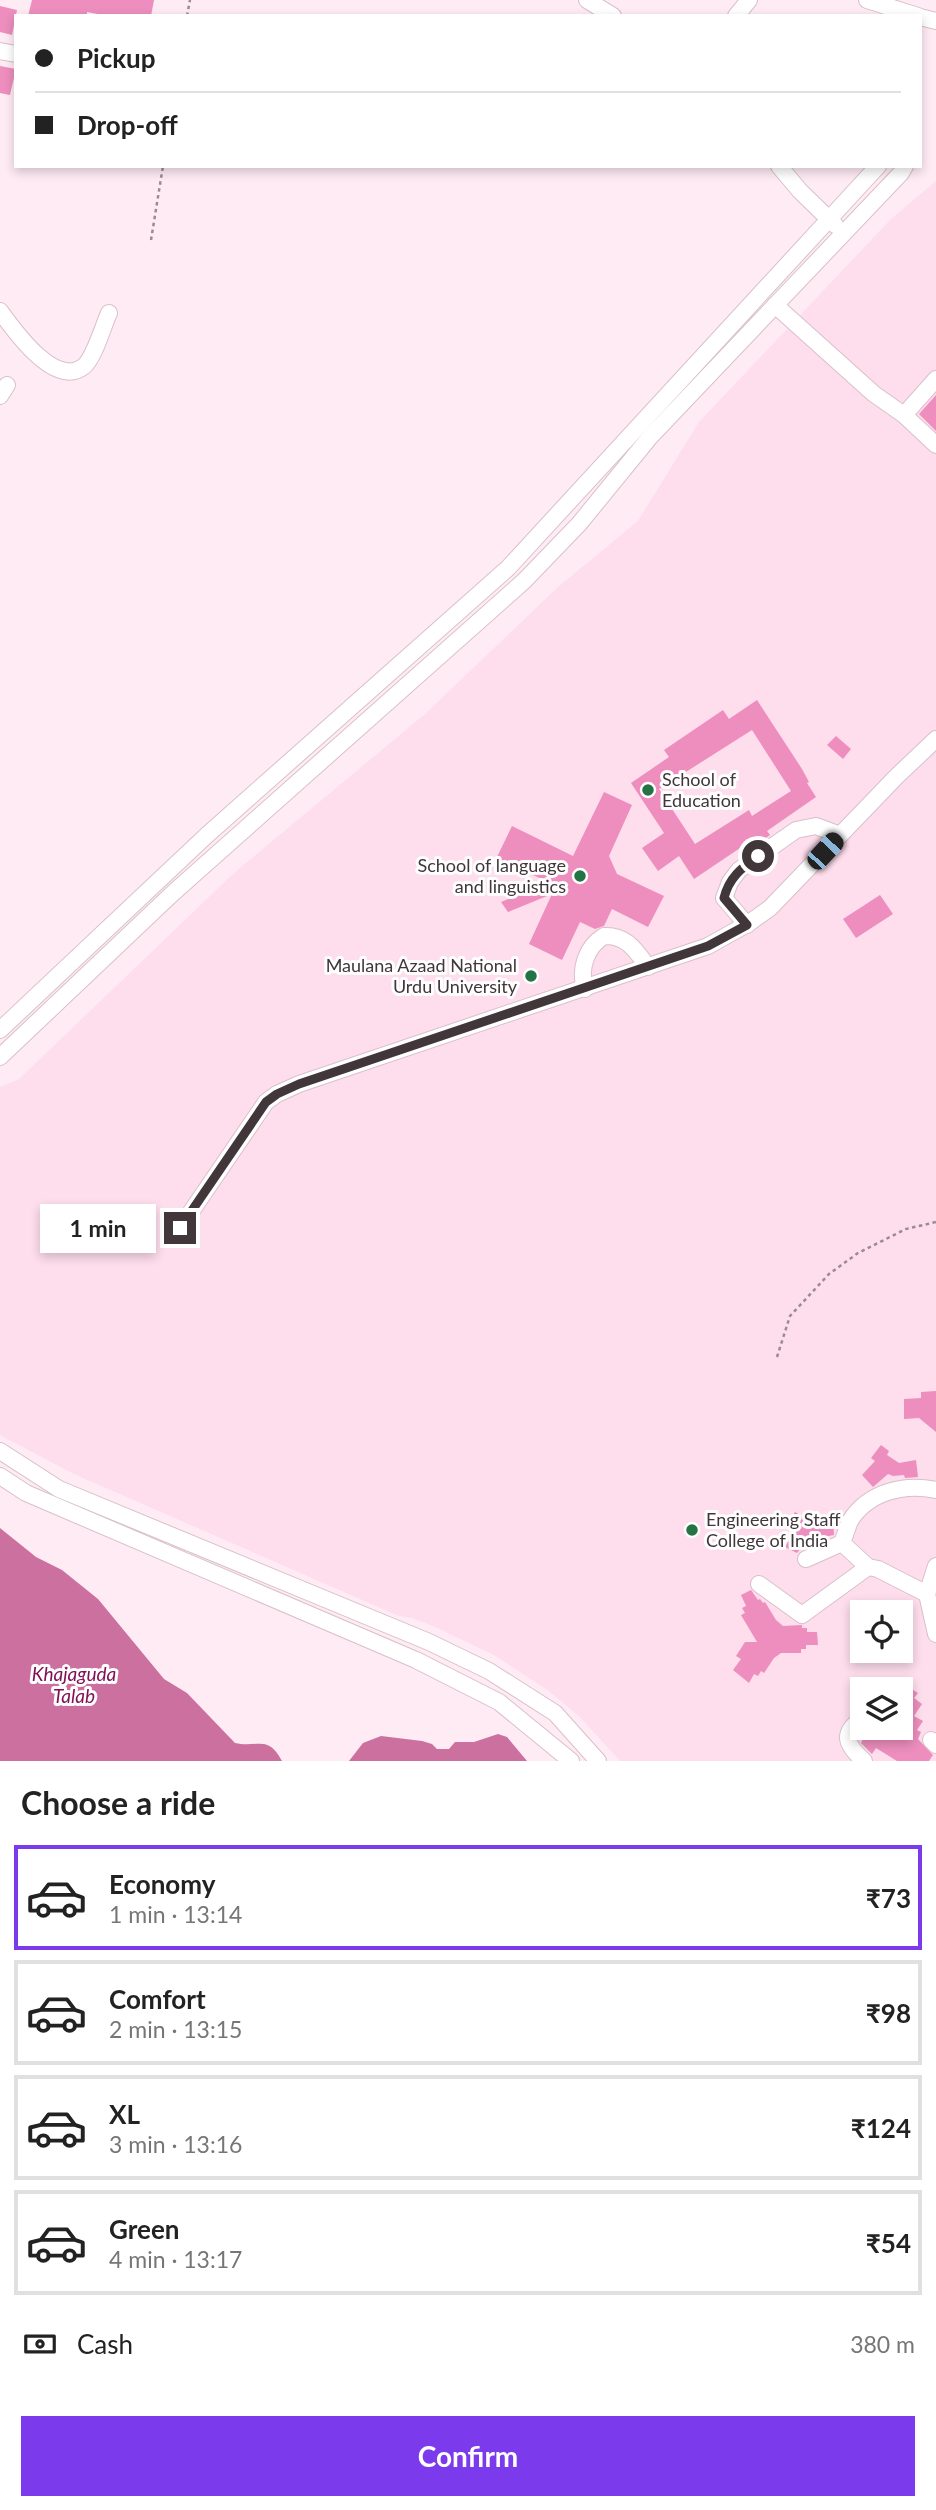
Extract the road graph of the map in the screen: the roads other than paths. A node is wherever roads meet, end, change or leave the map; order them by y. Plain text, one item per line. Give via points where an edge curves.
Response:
1 (587, 0) edge
2 (749, 0) edge
3 (867, 0) edge
4 (610, 14) edge
5 (738, 14) edge
6 (912, 14) edge
7 (781, 168) edge
8 (876, 168) edge
9 (904, 168) edge
10 (829, 218) junction
11 (844, 234) junction
12 (775, 305) junction
13 (0, 312) edge
14 (108, 313) dead end
15 (936, 379) edge
16 (904, 415) junction
17 (936, 444) edge
18 (936, 740) edge
19 (840, 835) junction
20 (747, 925) junction
21 (648, 967) junction
22 (585, 989) junction
23 (0, 1030) edge
24 (0, 1057) edge
25 (180, 1228) dead end
26 (0, 1451) edge
27 (0, 1476) edge
28 (936, 1490) edge
29 (842, 1543) junction
30 (806, 1559) dead end
31 (936, 1566) edge
32 (868, 1567) junction
33 (759, 1584) dead end
34 (927, 1594) junction
35 (936, 1634) edge
36 (850, 1732) edge
37 (571, 1761) edge
38 (597, 1761) edge
39 (864, 1761) edge

1 - 4 street
2 - 5 street
3 - 6 street
7 - 10 street
8 - 10 street
9 - 11 street
10 - 11 street
10 - 23 street via 508,568 208,835
11 - 12 street
12 - 16 street
12 - 24 street via 650,437 579,524 524,581 173,893
13 - 14 street via 28,349 69,371 82,368 89,360
15 - 16 street
16 - 17 street
18 - 19 street
19 - 20 street via 770,908
19 - 20 street via 816,826 800,828 739,870 724,898
20 - 21 street via 708,946
21 - 22 street
21 - 22 street via 626,942 604,936 589,950 582,977
22 - 25 street via 277,1094 257,1113
26 - 38 street via 60,1489 489,1671 555,1713
27 - 37 street via 26,1493 438,1671 499,1702
28 - 29 street via 890,1490 867,1503 850,1521
29 - 30 street
29 - 32 street
31 - 34 street
32 - 33 street via 802,1615
32 - 34 street
34 - 35 street
36 - 39 street via 850,1749

